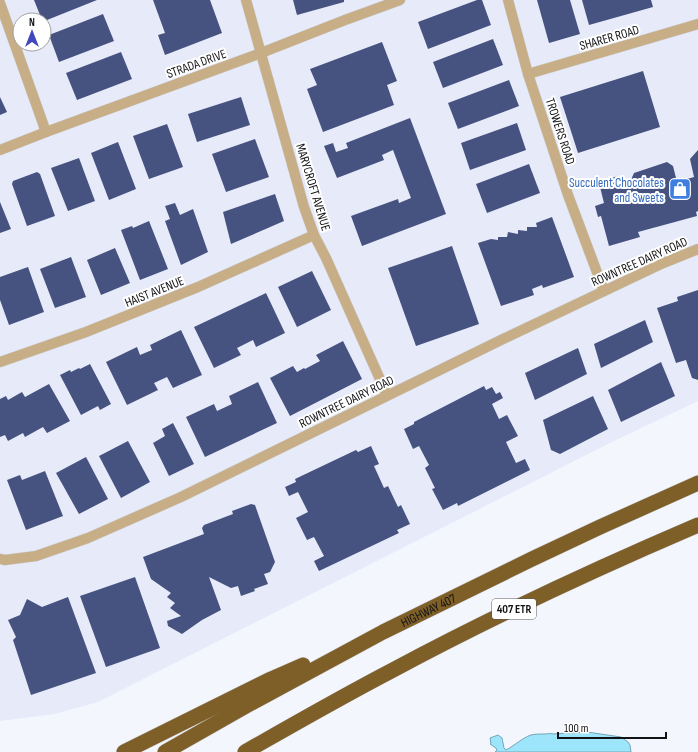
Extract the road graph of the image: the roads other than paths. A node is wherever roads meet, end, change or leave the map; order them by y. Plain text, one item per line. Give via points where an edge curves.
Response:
1 (246, 0) edge
2 (400, 0) edge
3 (508, 0) edge
4 (0, 3) edge
5 (698, 24) edge
6 (261, 53) junction
7 (528, 74) junction
8 (46, 132) junction
9 (0, 150) edge
10 (314, 235) junction
11 (698, 249) edge
12 (604, 291) junction
13 (0, 362) edge
14 (388, 396) junction
15 (698, 483) edge
16 (698, 525) edge
17 (0, 559) edge
18 (383, 632) junction
19 (334, 702) junction
20 (124, 752) edge
21 (165, 752) edge
22 (245, 752) edge
23 (261, 752) edge

1 - 6 street, MARYCROFT AVENUE
2 - 6 street, STRADA DRIVE
3 - 7 street, TROWERS ROAD
4 - 8 street
5 - 7 street, SHARER ROAD
6 - 8 street, STRADA DRIVE
6 - 10 street, MARYCROFT AVENUE
7 - 12 street, TROWERS ROAD via 568,195
8 - 9 street, STRADA DRIVE
10 - 13 street, HAIST AVENUE via 198,287 86,332
10 - 14 street, MARYCROFT AVENUE
11 - 12 street, ROWNTREE DAIRY ROAD
12 - 14 street, ROWNTREE DAIRY ROAD
14 - 17 street, ROWNTREE DAIRY ROAD via 181,497 88,538 36,556
15 - 18 highway, HIGHWAY 407 / 407 ETR via 586,533
16 - 19 highway, 407 ETR via 521,605
18 - 20 highway via 271,679
18 - 21 highway, HIGHWAY 407 / 407 ETR
19 - 22 highway, 407 ETR
19 - 23 highway

